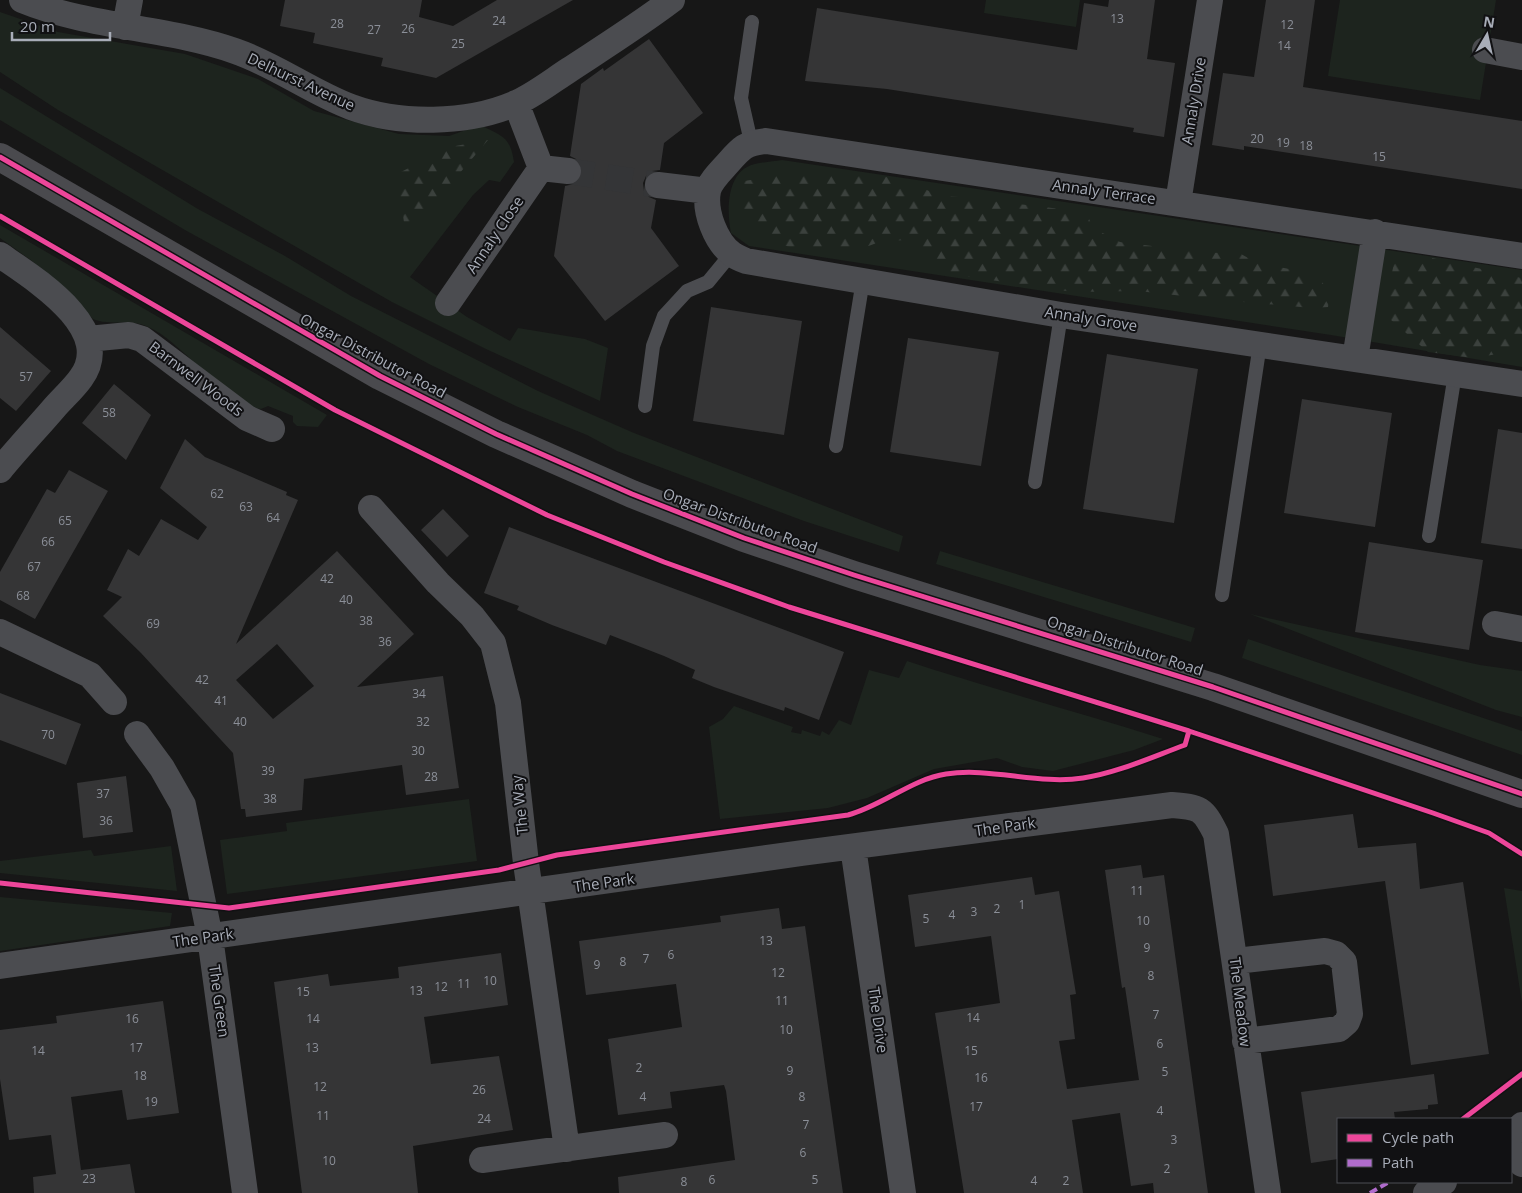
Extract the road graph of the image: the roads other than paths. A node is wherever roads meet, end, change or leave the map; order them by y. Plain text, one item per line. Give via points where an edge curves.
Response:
1 (22, 0) edge
2 (130, 0) edge
3 (672, 0) edge
4 (1210, 0) edge
5 (752, 22) dead end
6 (125, 27) junction
7 (1485, 50) dead end
8 (1522, 57) edge
9 (516, 103) junction
10 (751, 142) junction
11 (0, 157) edge
12 (541, 168) junction
13 (568, 171) tunnel mouth
14 (658, 185) tunnel mouth
15 (708, 191) junction
16 (1178, 203) junction
17 (1375, 232) junction
18 (731, 254) junction
19 (0, 255) edge
20 (1522, 256) edge
21 (863, 280) junction
22 (448, 303) dead end
23 (1061, 315) junction
24 (88, 340) junction
25 (1260, 344) junction
26 (1355, 359) junction
27 (1455, 374) junction
28 (1522, 384) edge
29 (645, 406) dead end
30 (272, 430) dead end
31 (836, 446) dead end
32 (0, 470) edge
33 (1035, 482) dead end
34 (371, 508) dead end
35 (1429, 536) dead end
36 (1222, 595) dead end
37 (1495, 624) dead end
38 (1522, 628) edge
39 (0, 632) edge
40 (114, 702) dead end
41 (137, 734) dead end
42 (1522, 794) edge
43 (1206, 814) joint
44 (853, 847) junction
45 (531, 893) junction
46 (210, 937) junction
47 (1236, 961) junction
48 (0, 966) edge
49 (1245, 1041) junction
50 (1522, 1126) edge
51 (1512, 1134) edge
52 (665, 1135) dead end
53 (567, 1149) junction
54 (1512, 1151) edge
55 (482, 1160) dead end
56 (1522, 1164) edge
57 (1442, 1183) edge
58 (245, 1193) edge
59 (903, 1193) edge
60 (1268, 1193) edge
61 (1426, 1193) edge

1 - 6 street, Delhurst Avenue
2 - 6 street
3 - 9 street, Delhurst Avenue
4 - 16 street, Annaly Drive
5 - 10 lane via 741,98
6 - 9 street, Delhurst Avenue via 236,51 322,95 353,108 380,114 468,117
7 - 8 street
9 - 12 street
10 - 15 street via 740,149
10 - 16 street, Annaly Terrace via 766,141
11 - 42 street, Ongar Distributor Road via 380,376 496,434 632,494 744,538 1213,687
12 - 13 street
12 - 22 street, Annaly Close
14 - 15 street
15 - 18 street via 711,221
16 - 17 street, Annaly Terrace
17 - 20 street, Annaly Terrace
17 - 26 street
18 - 21 street, Annaly Grove via 746,261
18 - 29 lane via 708,282 687,291 664,316 653,346
19 - 24 street via 50,290 81,325
21 - 23 street, Annaly Grove
21 - 31 lane
23 - 25 street, Annaly Grove
23 - 33 lane
24 - 30 street, Barnwell Woods via 129,334 142,339 247,418
24 - 32 street via 89,356 82,377
25 - 26 street, Annaly Grove
25 - 36 lane
26 - 27 street, Annaly Grove
27 - 28 street, Annaly Grove
27 - 35 lane
34 - 45 street, The Way via 472,616 493,644 508,703
37 - 38 street
39 - 40 street via 90,675
41 - 46 street, The Green via 183,805
43 - 44 street, The Park via 1194,807 1172,805
43 - 47 street, The Meadow via 1216,834
44 - 45 street, The Park
44 - 59 street, The Drive
45 - 46 street, The Park
45 - 53 street, The Way
46 - 48 street, The Park
46 - 58 street, The Green
47 - 49 street, The Meadow
47 - 49 street via 1325,951 1336,954 1344,962 1350,1014 1339,1029
49 - 60 street, The Meadow
50 - 51 street
52 - 53 street
53 - 55 street
54 - 56 street
57 - 61 street

